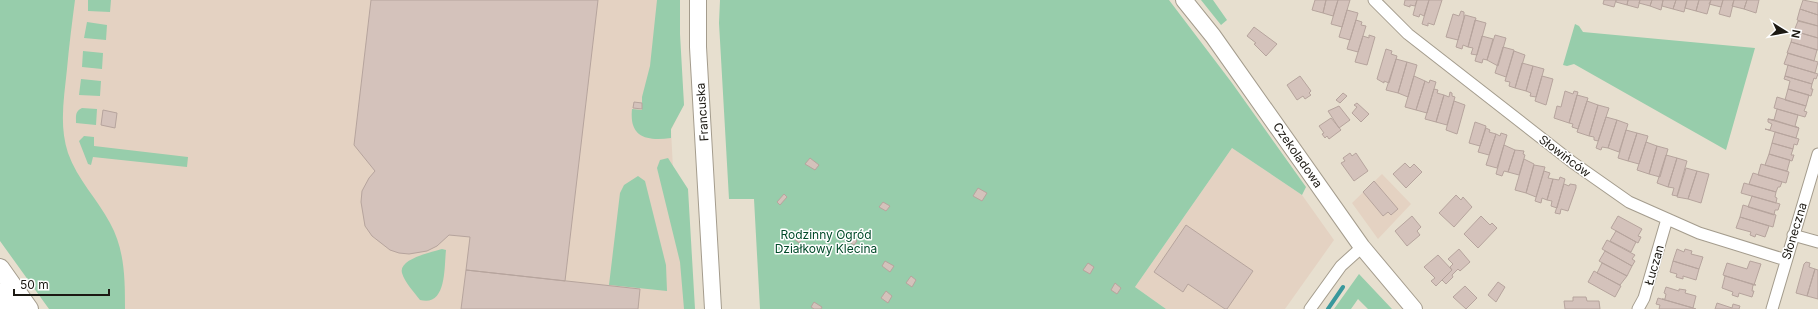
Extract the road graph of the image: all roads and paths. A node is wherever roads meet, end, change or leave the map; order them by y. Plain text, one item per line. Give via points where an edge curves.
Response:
1 (698, 0) edge
2 (1184, 0) edge
3 (1374, 0) edge
4 (1818, 154) edge
5 (1667, 219) junction
6 (1793, 235) junction
7 (1818, 242) edge
8 (1362, 247) junction
9 (1786, 260) junction
10 (0, 268) edge
11 (0, 293) edge
12 (11, 309) edge
13 (29, 309) edge
14 (713, 309) edge
15 (1310, 309) edge
16 (1414, 309) edge
17 (1638, 309) edge
18 (1772, 309) edge

1 - 14 street, Francuska via 698,47
2 - 8 street, Czekoladowa via 1217,42
3 - 5 street, Słowińców via 1408,34 1572,162 1629,202
4 - 6 street, Słoneczna
5 - 9 street, Słowińców via 1699,233
5 - 17 street, Łuczan via 1644,298
6 - 7 street
6 - 9 street, Słoneczna
8 - 15 street via 1341,266
8 - 16 street, Czekoladowa
9 - 18 street, Słoneczna
10 - 13 main road
11 - 12 main road

